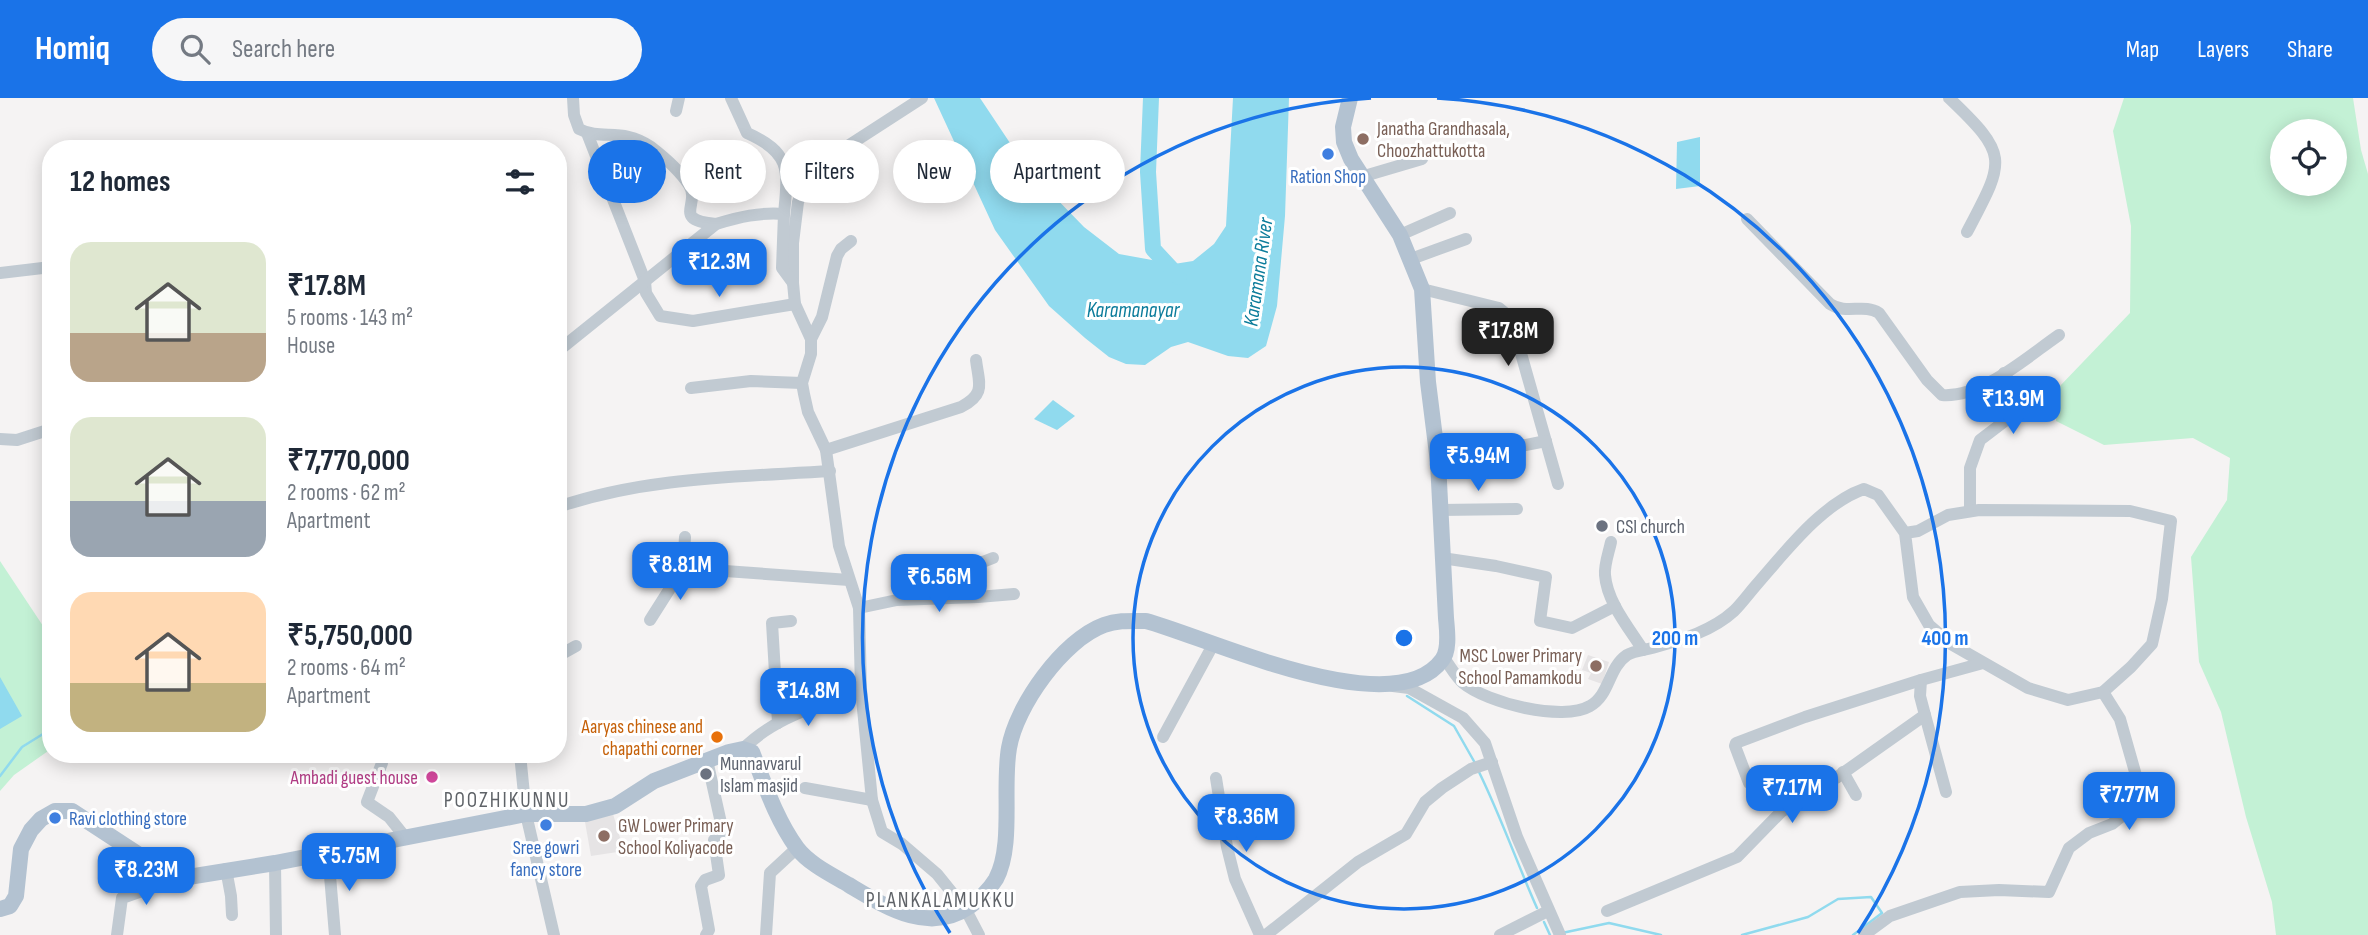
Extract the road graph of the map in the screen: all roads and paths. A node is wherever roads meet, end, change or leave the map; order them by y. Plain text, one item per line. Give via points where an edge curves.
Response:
1 (573, 98) edge
2 (731, 98) edge
3 (922, 98) edge
4 (1350, 98) edge
5 (1949, 98) edge
6 (587, 134) junction
7 (1422, 159) dead end
8 (1362, 177) junction
9 (1450, 213) dead end
10 (784, 214) junction
11 (1747, 219) dead end
12 (716, 224) junction
13 (1967, 232) dead end
14 (1400, 235) junction
15 (1466, 239) dead end
16 (851, 241) dead end
17 (1411, 259) junction
18 (42, 268) edge
19 (0, 273) edge
20 (645, 281) junction
21 (793, 283) junction
22 (1422, 289) junction
23 (795, 304) junction
24 (2060, 335) dead end
25 (811, 339) junction
26 (567, 344) edge
27 (976, 360) dead end
28 (2004, 373) junction
29 (802, 383) junction
30 (691, 388) dead end
31 (42, 432) edge
32 (0, 439) edge
33 (1546, 441) junction
34 (827, 450) junction
35 (1438, 462) junction
36 (830, 471) junction
37 (1558, 484) dead end
38 (567, 505) edge
39 (1517, 509) dead end
40 (1440, 510) junction
41 (1970, 511) junction
42 (1905, 533) junction
43 (685, 537) dead end
44 (1611, 542) dead end
45 (993, 558) dead end
46 (1442, 558) junction
47 (682, 568) junction
48 (849, 580) junction
49 (1014, 594) dead end
50 (963, 597) junction
51 (1615, 606) junction
52 (859, 608) junction
53 (650, 620) dead end
54 (791, 621) dead end
55 (1214, 643) junction
56 (576, 646) dead end
57 (1643, 650) junction
58 (567, 651) edge
59 (1444, 658) junction
60 (1983, 663) junction
61 (1920, 680) junction
62 (1387, 685) junction
63 (861, 689) junction
64 (2103, 692) junction
65 (1925, 715) junction
66 (778, 723) junction
67 (1163, 737) dead end
68 (743, 749) junction
69 (707, 760) junction
70 (1492, 762) junction
71 (382, 763) dead end
72 (521, 763) edge
73 (1843, 772) junction
74 (1216, 778) dead end
75 (1749, 783) dead end
76 (805, 788) dead end
77 (1946, 792) dead end
78 (1856, 795) dead end
79 (872, 800) junction
80 (526, 814) junction
81 (405, 837) junction
82 (797, 848) junction
83 (328, 852) junction
84 (275, 863) junction
85 (226, 869) junction
86 (176, 878) junction
87 (0, 909) edge
88 (965, 910) junction
89 (1548, 911) junction
90 (1607, 911) dead end
91 (232, 915) dead end
92 (117, 935) edge
93 (276, 935) edge
94 (335, 935) edge
95 (554, 935) edge
96 (706, 935) edge
97 (766, 935) edge
98 (979, 935) edge
99 (1260, 935) edge
100 (1266, 935) edge
101 (1500, 935) edge
102 (1560, 935) edge
103 (1864, 935) edge

1 - 6 street via 576,123
2 - 10 street via 747,133 763,140 788,172
3 - 21 street via 823,162 807,178 798,202
4 - 8 main road via 1344,142
5 - 13 street via 1979,126 1996,154 1989,191
6 - 12 street via 623,135 653,149 689,186 692,218
6 - 20 street
7 - 8 street
8 - 14 main road
9 - 14 street
10 - 12 street via 766,212
10 - 21 street via 782,268
11 - 28 street via 1838,310 1870,308 1879,313 1942,395 1966,394
12 - 20 street
14 - 17 main road
15 - 17 street
16 - 25 street via 837,256 822,317
17 - 22 main road
18 - 19 street
20 - 23 street via 646,293 660,316 673,319 693,321
20 - 26 street
21 - 23 street
22 - 33 street via 1499,308 1511,318
22 - 35 main road
23 - 25 street
24 - 28 street
25 - 29 street
27 - 34 street via 980,390 975,399
28 - 41 street via 2019,399 2018,411 1980,440 1970,468
29 - 30 street via 751,381
29 - 34 street via 808,412
31 - 32 street via 17,440
33 - 35 street
33 - 37 street
34 - 36 street
35 - 40 main road
36 - 38 street via 690,479 602,493
36 - 48 street via 839,546
39 - 40 street
40 - 46 main road
41 - 42 street
41 - 64 street via 2130,511 2171,522 2152,644
42 - 57 street via 1878,495 1864,489 1849,494 1799,538 1733,612 1691,637
42 - 60 street via 1913,597 1929,625
43 - 47 street
44 - 51 street via 1605,573
45 - 50 street via 980,563 973,586
46 - 51 street via 1546,577 1540,621 1573,628
46 - 59 main road
47 - 48 street
47 - 53 street
48 - 52 street
49 - 50 street
50 - 52 street via 897,600
51 - 57 street
52 - 63 street
54 - 66 street via 772,623
55 - 62 main road via 1320,677
55 - 67 street
55 - 88 main road via 1146,621 1121,621 1086,634 1061,657 1035,690 1013,732 1002,862 995,880
56 - 58 street
57 - 59 street via 1620,662 1602,695 1590,706 1571,711 1535,710 1490,698 1463,683
59 - 62 main road via 1412,680
60 - 61 street
60 - 64 street via 2028,688 2068,700
61 - 65 street
61 - 75 street via 1737,743
62 - 70 street via 1409,688 1463,718 1485,743
63 - 66 street
63 - 79 street
64 - 103 street via 2120,719 2139,786 2132,808 2069,848 2049,892 1960,892 1890,916
65 - 73 street
65 - 77 street
66 - 68 street via 757,734
68 - 69 main road
68 - 82 main road via 752,752 775,812
69 - 80 main road via 654,781 615,806 586,814
69 - 96 street via 723,832 715,840 719,875 701,886
70 - 89 street
70 - 100 street via 1442,788 1425,802 1406,834 1358,862
71 - 81 street via 367,802 389,817
72 - 80 street
73 - 78 street
73 - 90 street via 1781,812 1737,857
74 - 99 street via 1235,879
76 - 79 street
79 - 88 street via 882,832 937,874
80 - 81 main road
80 - 95 street
81 - 83 main road
82 - 88 main road via 829,873 911,917 952,918
82 - 97 street via 770,873
83 - 84 main road
83 - 94 street
84 - 85 main road
84 - 93 street
85 - 86 main road
85 - 91 street
86 - 87 main road via 72,811 55,811 30,830 21,849 16,896 10,906
86 - 92 street via 122,898
88 - 98 street
89 - 101 street
89 - 102 street

